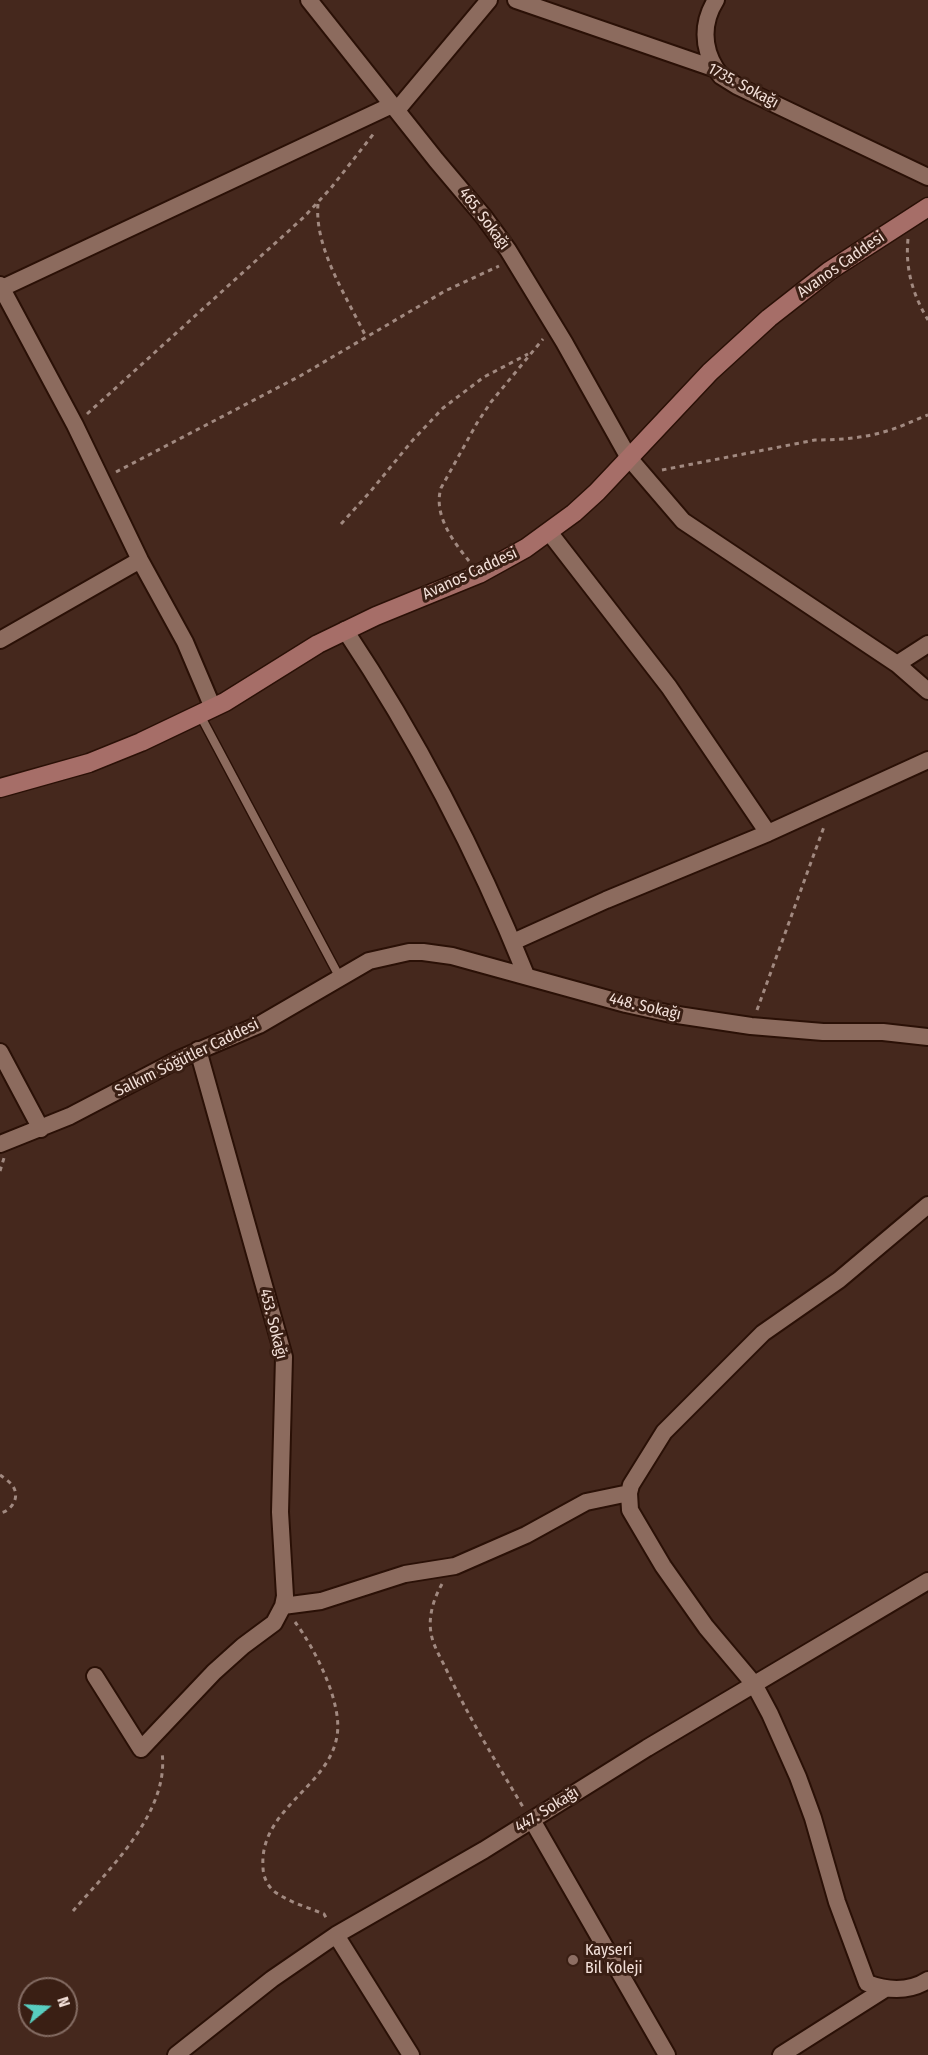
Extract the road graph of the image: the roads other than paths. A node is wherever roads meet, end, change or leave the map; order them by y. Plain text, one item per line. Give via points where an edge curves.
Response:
1 (309, 0) edge
2 (489, 0) edge
3 (516, 0) edge
4 (716, 0) edge
5 (716, 69) junction
6 (394, 108) junction
7 (928, 177) edge
8 (928, 207) edge
9 (0, 287) edge
10 (629, 458) junction
11 (549, 532) junction
12 (140, 560) junction
13 (345, 630) junction
14 (0, 640) edge
15 (928, 644) edge
16 (897, 664) junction
17 (928, 691) edge
18 (206, 712) junction
19 (928, 760) edge
20 (0, 788) edge
21 (768, 833) junction
22 (513, 942) junction
23 (369, 961) joint
24 (526, 975) junction
25 (340, 978) junction
26 (928, 1037) edge
27 (198, 1050) junction
28 (0, 1052) edge
29 (41, 1129) junction
30 (0, 1144) edge
31 (928, 1205) edge
32 (629, 1493) junction
33 (928, 1581) edge
34 (283, 1606) junction
35 (94, 1676) dead end
36 (754, 1684) junction
37 (532, 1820) junction
38 (336, 1935) junction
39 (926, 1985) edge
40 (885, 1989) junction
41 (176, 2055) edge
42 (411, 2055) edge
43 (667, 2055) edge
44 (781, 2055) edge

1 - 6 street, 465. Sokağı
2 - 6 street
3 - 5 street, 1735. Sokağı
4 - 5 street via 705,38 708,56
5 - 7 street, 1735. Sokağı via 737,86
6 - 9 street
6 - 10 street, 465. Sokağı via 514,259
8 - 10 street, Avanos Caddesi via 829,271 769,318 710,372
9 - 12 street via 75,425
10 - 11 street, Avanos Caddesi via 597,492
10 - 16 street, 465. Sokağı via 683,521
11 - 13 street, Avanos Caddesi via 479,574
11 - 21 street via 669,687
12 - 14 street
12 - 18 street via 185,642
13 - 18 street, Avanos Caddesi
13 - 22 street via 430,768
15 - 16 street
16 - 17 street, 465. Sokağı
18 - 20 street, Avanos Caddesi via 89,763
18 - 25 lane
19 - 21 street
21 - 22 street
22 - 24 street
23 - 24 street, 448. Sokağı via 423,952
23 - 25 street, Salkım Söğütler Caddesi
24 - 26 street, 448. Sokağı via 671,1014 751,1026
25 - 27 street, Salkım Söğütler Caddesi via 259,1025
27 - 29 street, Salkım Söğütler Caddesi
27 - 34 street, 453. Sokağı via 284,1357 279,1512 286,1586
28 - 29 street
29 - 30 street, Salkım Söğütler Caddesi
31 - 32 street via 839,1280 763,1333 664,1432
32 - 34 street via 586,1502 518,1539 455,1566 405,1574 321,1601
32 - 36 street via 630,1510 663,1566 706,1627
33 - 36 street, 447. Sokağı
34 - 35 street via 274,1623 214,1672 141,1749
36 - 37 street, 447. Sokağı
36 - 40 street via 802,1787 867,1983
37 - 38 street, 447. Sokağı
37 - 43 street
38 - 41 street, 447. Sokağı via 272,1979
38 - 42 street
39 - 40 street
40 - 44 street

